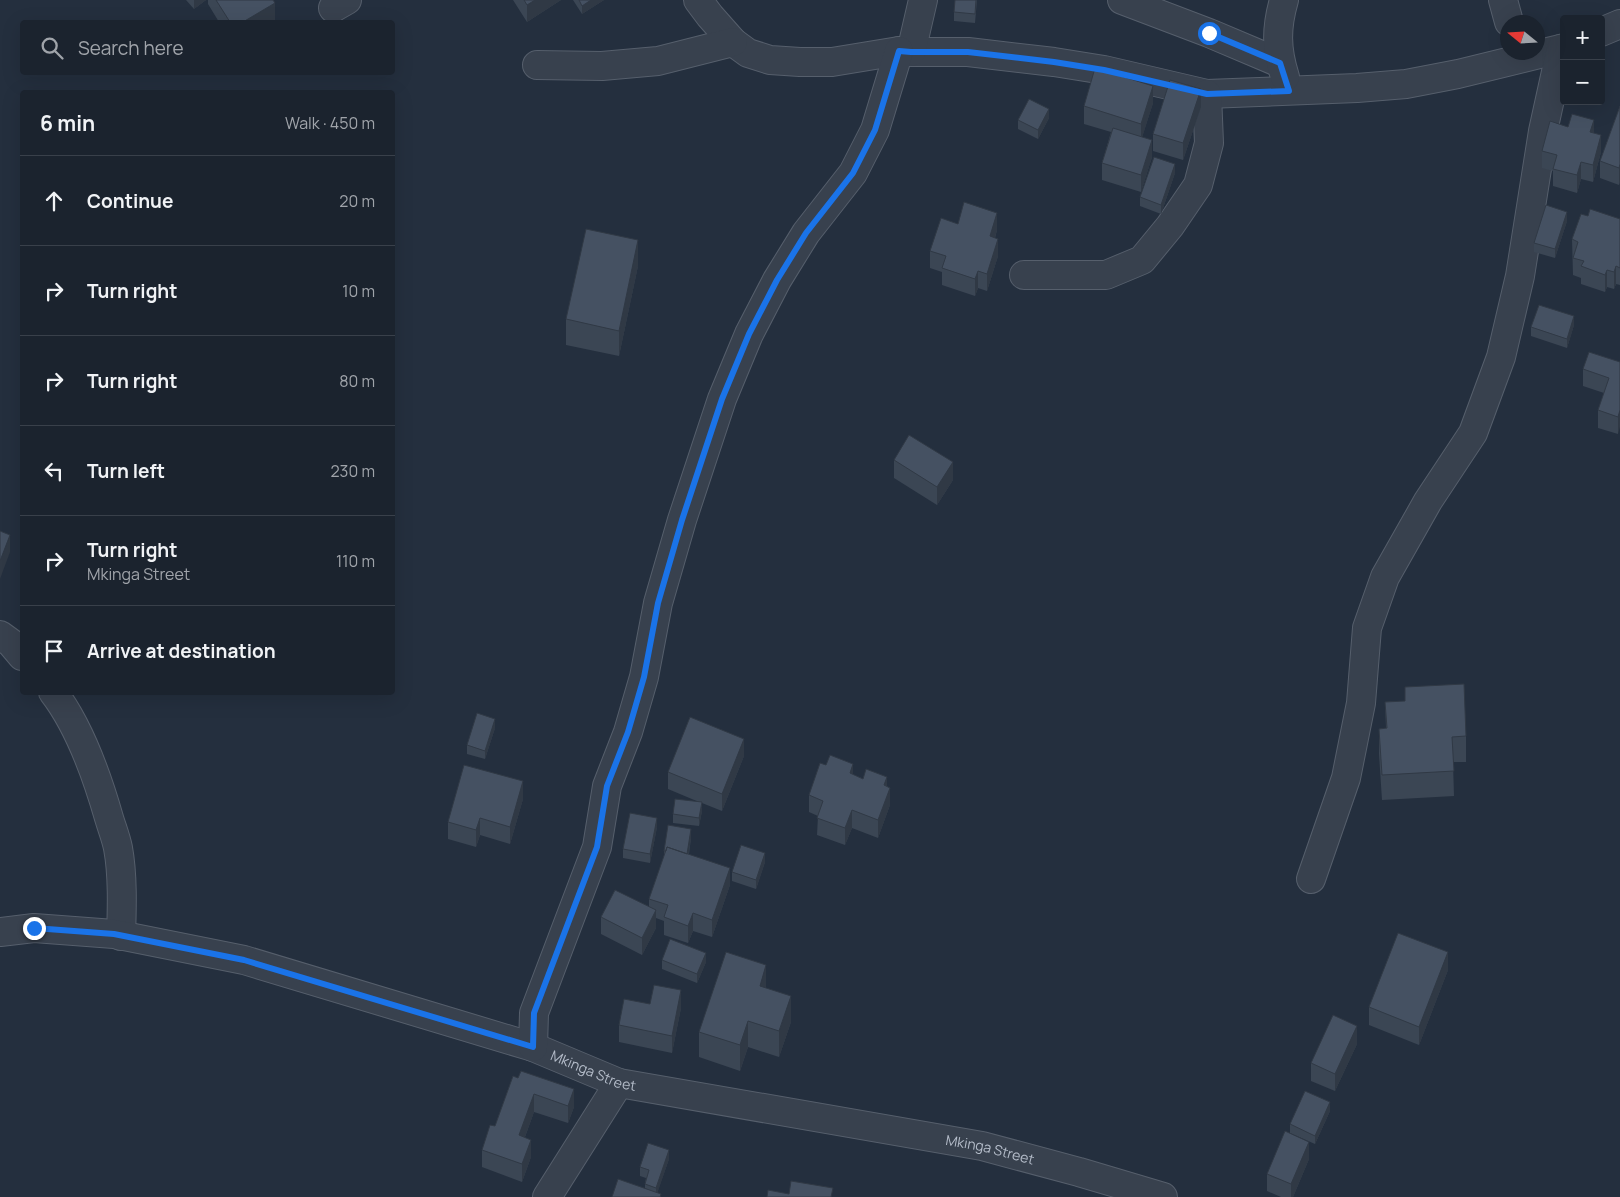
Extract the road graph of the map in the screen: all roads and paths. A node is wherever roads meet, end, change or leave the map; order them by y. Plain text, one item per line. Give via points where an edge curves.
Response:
1 (698, 0) edge
2 (923, 0) edge
3 (1122, 0) edge
4 (1284, 0) edge
5 (1503, 0) edge
6 (1507, 15) edge
7 (1620, 24) edge
8 (1605, 30) edge
9 (733, 42) junction
10 (1560, 49) edge
11 (905, 51) junction
12 (1545, 52) edge
13 (1560, 58) edge
14 (1503, 60) edge
15 (1280, 63) junction
16 (537, 65) dead end
17 (1289, 91) junction
18 (1207, 94) junction
19 (1024, 274) dead end
20 (0, 635) edge
21 (20, 654) edge
22 (54, 695) edge
23 (1311, 879) dead end
24 (0, 932) edge
25 (122, 936) junction
26 (533, 1047) junction
27 (619, 1083) junction
28 (546, 1197) edge
29 (1163, 1197) edge

1 - 9 street
2 - 11 street
3 - 15 street
4 - 15 street via 1277,36
5 - 6 street
7 - 8 street
9 - 11 street via 748,53 770,60 800,62 832,62
9 - 16 street via 658,62 602,66
10 - 12 street
11 - 18 street via 968,52 1054,62
11 - 26 street via 875,130 853,173 806,233 777,280 749,334 722,399 658,603 644,677 628,732 607,786 597,847 534,1013
13 - 23 street via 1543,131 1520,276 1502,357 1473,433 1428,501 1385,577 1367,628 1361,703 1346,778
14 - 17 street via 1458,74 1406,84
15 - 17 street
17 - 18 street
18 - 19 street via 1209,143 1198,185 1142,260 1106,275
20 - 21 street
22 - 25 street via 64,707 89,758 118,847
24 - 25 street, Mkinga Street via 34,928
25 - 26 street, Mkinga Street via 244,960
26 - 27 street, Mkinga Street
27 - 28 street
27 - 29 street, Mkinga Street via 982,1146

